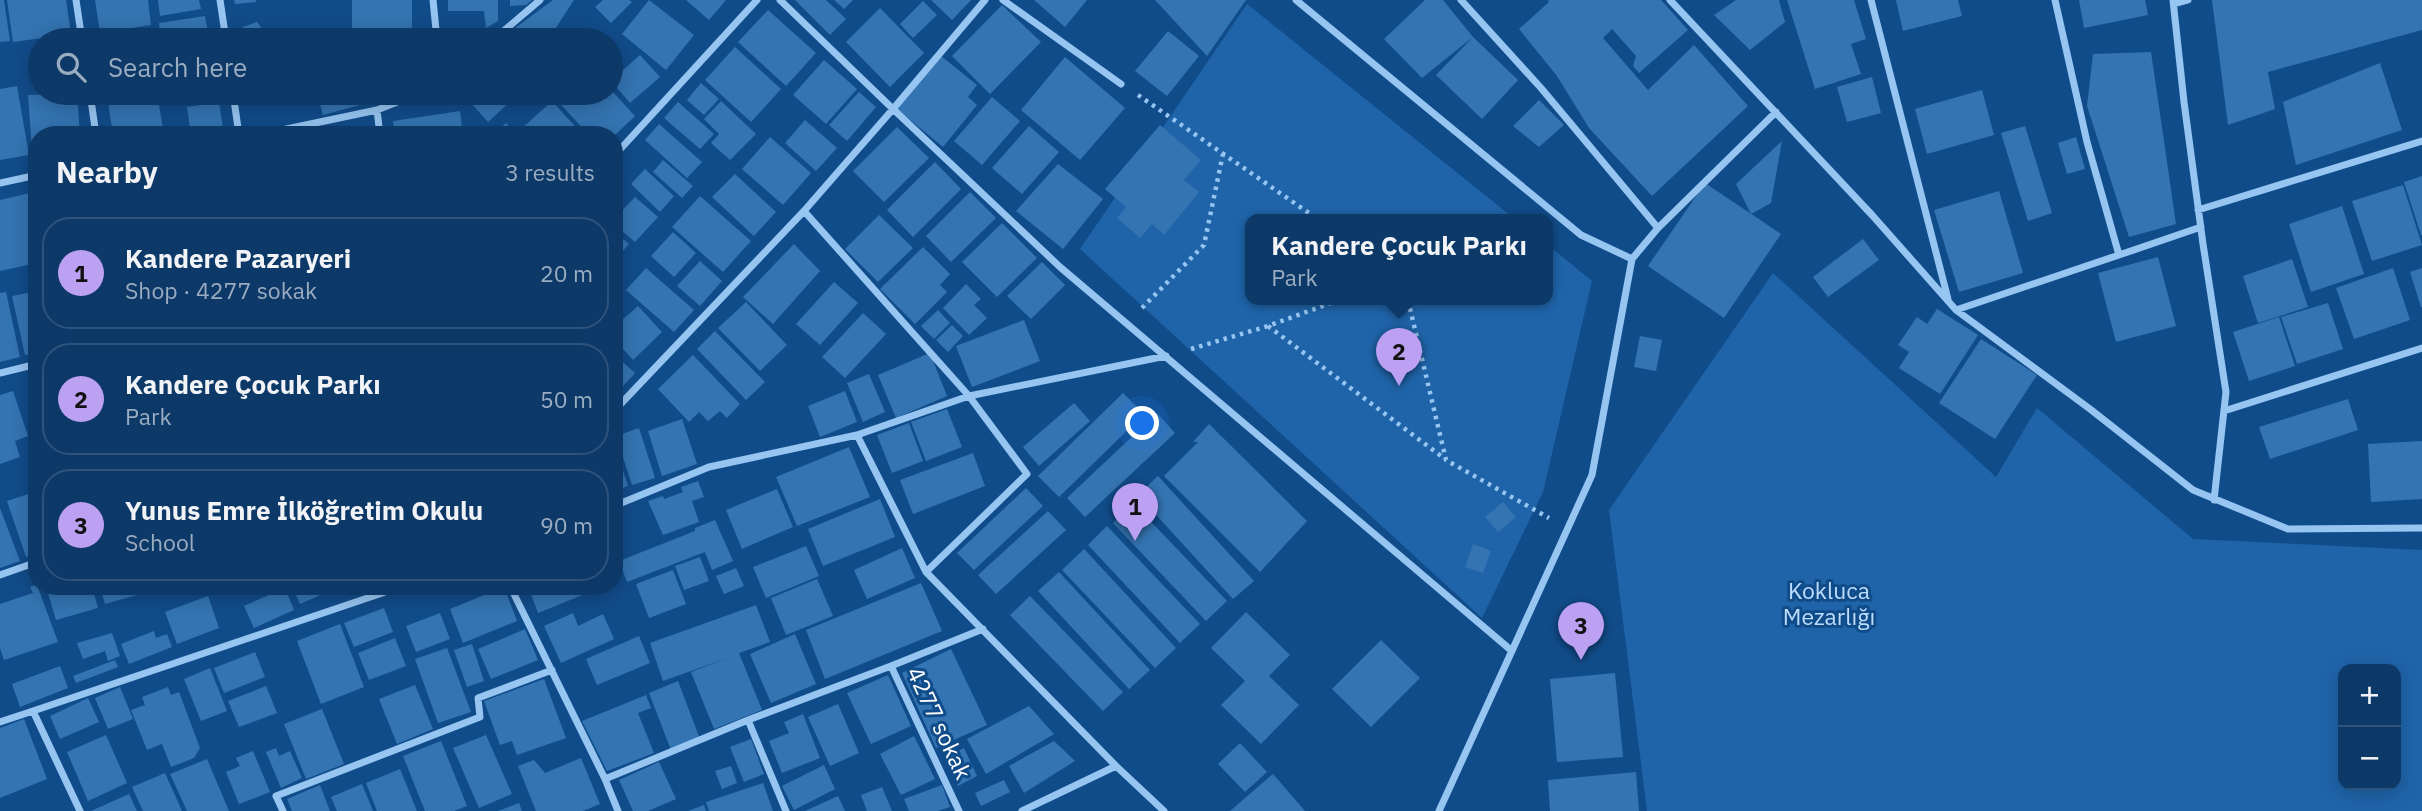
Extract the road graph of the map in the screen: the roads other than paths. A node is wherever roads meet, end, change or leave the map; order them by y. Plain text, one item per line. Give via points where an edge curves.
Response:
1 (76, 0) edge
2 (220, 0) edge
3 (433, 0) edge
4 (540, 0) edge
5 (757, 0) edge
6 (780, 0) edge
7 (985, 0) edge
8 (1003, 0) edge
9 (1296, 0) edge
10 (1461, 0) edge
11 (1670, 0) edge
12 (1871, 0) edge
13 (2055, 0) edge
14 (2188, 0) edge
15 (2173, 2) edge
16 (80, 28) edge
17 (224, 28) edge
18 (436, 28) edge
19 (507, 28) edge
20 (1121, 84) road end
21 (92, 105) edge
22 (235, 105) edge
23 (390, 105) edge
24 (893, 109) junction
25 (377, 110) junction
26 (1776, 112) junction
27 (95, 126) edge
28 (238, 126) edge
29 (301, 126) edge
30 (379, 126) edge
31 (2422, 141) edge
32 (623, 146) edge
33 (28, 178) edge
34 (0, 183) edge
35 (2198, 210) junction
36 (804, 211) junction
37 (2201, 227) junction
38 (1658, 228) junction
39 (2119, 255) junction
40 (1632, 259) junction
41 (1948, 300) junction
42 (1956, 310) junction
43 (2422, 348) edge
44 (1166, 356) junction
45 (28, 366) edge
46 (0, 373) edge
47 (970, 396) junction
48 (623, 402) edge
49 (2224, 411) junction
50 (857, 435) junction
51 (2214, 500) junction
52 (623, 502) edge
53 (2422, 528) edge
54 (28, 565) edge
55 (926, 572) junction
56 (0, 575) edge
57 (376, 595) edge
58 (514, 595) edge
59 (983, 629) junction
60 (1512, 651) junction
61 (891, 666) junction
62 (552, 670) junction
63 (33, 711) junction
64 (748, 720) junction
65 (0, 722) edge
66 (1116, 766) junction
67 (605, 779) junction
68 (80, 811) edge
69 (283, 811) edge
70 (618, 811) edge
71 (786, 811) edge
72 (959, 811) edge
73 (1021, 811) edge
74 (1164, 811) edge
75 (1439, 811) edge

1 - 16 street
2 - 17 street
3 - 18 street
4 - 19 street
5 - 32 street
6 - 24 street
7 - 24 street
8 - 20 street
9 - 40 street via 1581,235
10 - 38 street
11 - 26 street
12 - 41 street
13 - 39 street via 2087,142
14 - 15 street
15 - 35 street
21 - 27 street
22 - 28 street
23 - 25 street
24 - 36 street
24 - 44 street via 1060,267
25 - 29 street
25 - 30 street
26 - 38 street
26 - 41 street
31 - 35 street
33 - 34 street
35 - 37 street
36 - 47 street
36 - 48 street
37 - 39 street
37 - 49 street via 2226,392
38 - 40 street
39 - 42 street
40 - 60 street via 1592,475
41 - 42 street
42 - 51 street via 2193,490
43 - 49 street
44 - 47 street
44 - 60 street
45 - 46 street
47 - 50 street
47 - 55 street via 1027,474
49 - 51 street
50 - 52 street via 709,467
50 - 55 street
51 - 53 street via 2288,529
54 - 56 street
55 - 59 street
57 - 63 street
58 - 62 street
59 - 61 street, 4277 sokak
59 - 66 street
60 - 75 street
61 - 64 street
61 - 72 street, 4277 sokak
62 - 67 street
62 - 69 street via 478,698 480,717 276,796
63 - 65 street
63 - 68 street
64 - 67 street
64 - 71 street
66 - 73 street
66 - 74 street
67 - 70 street

